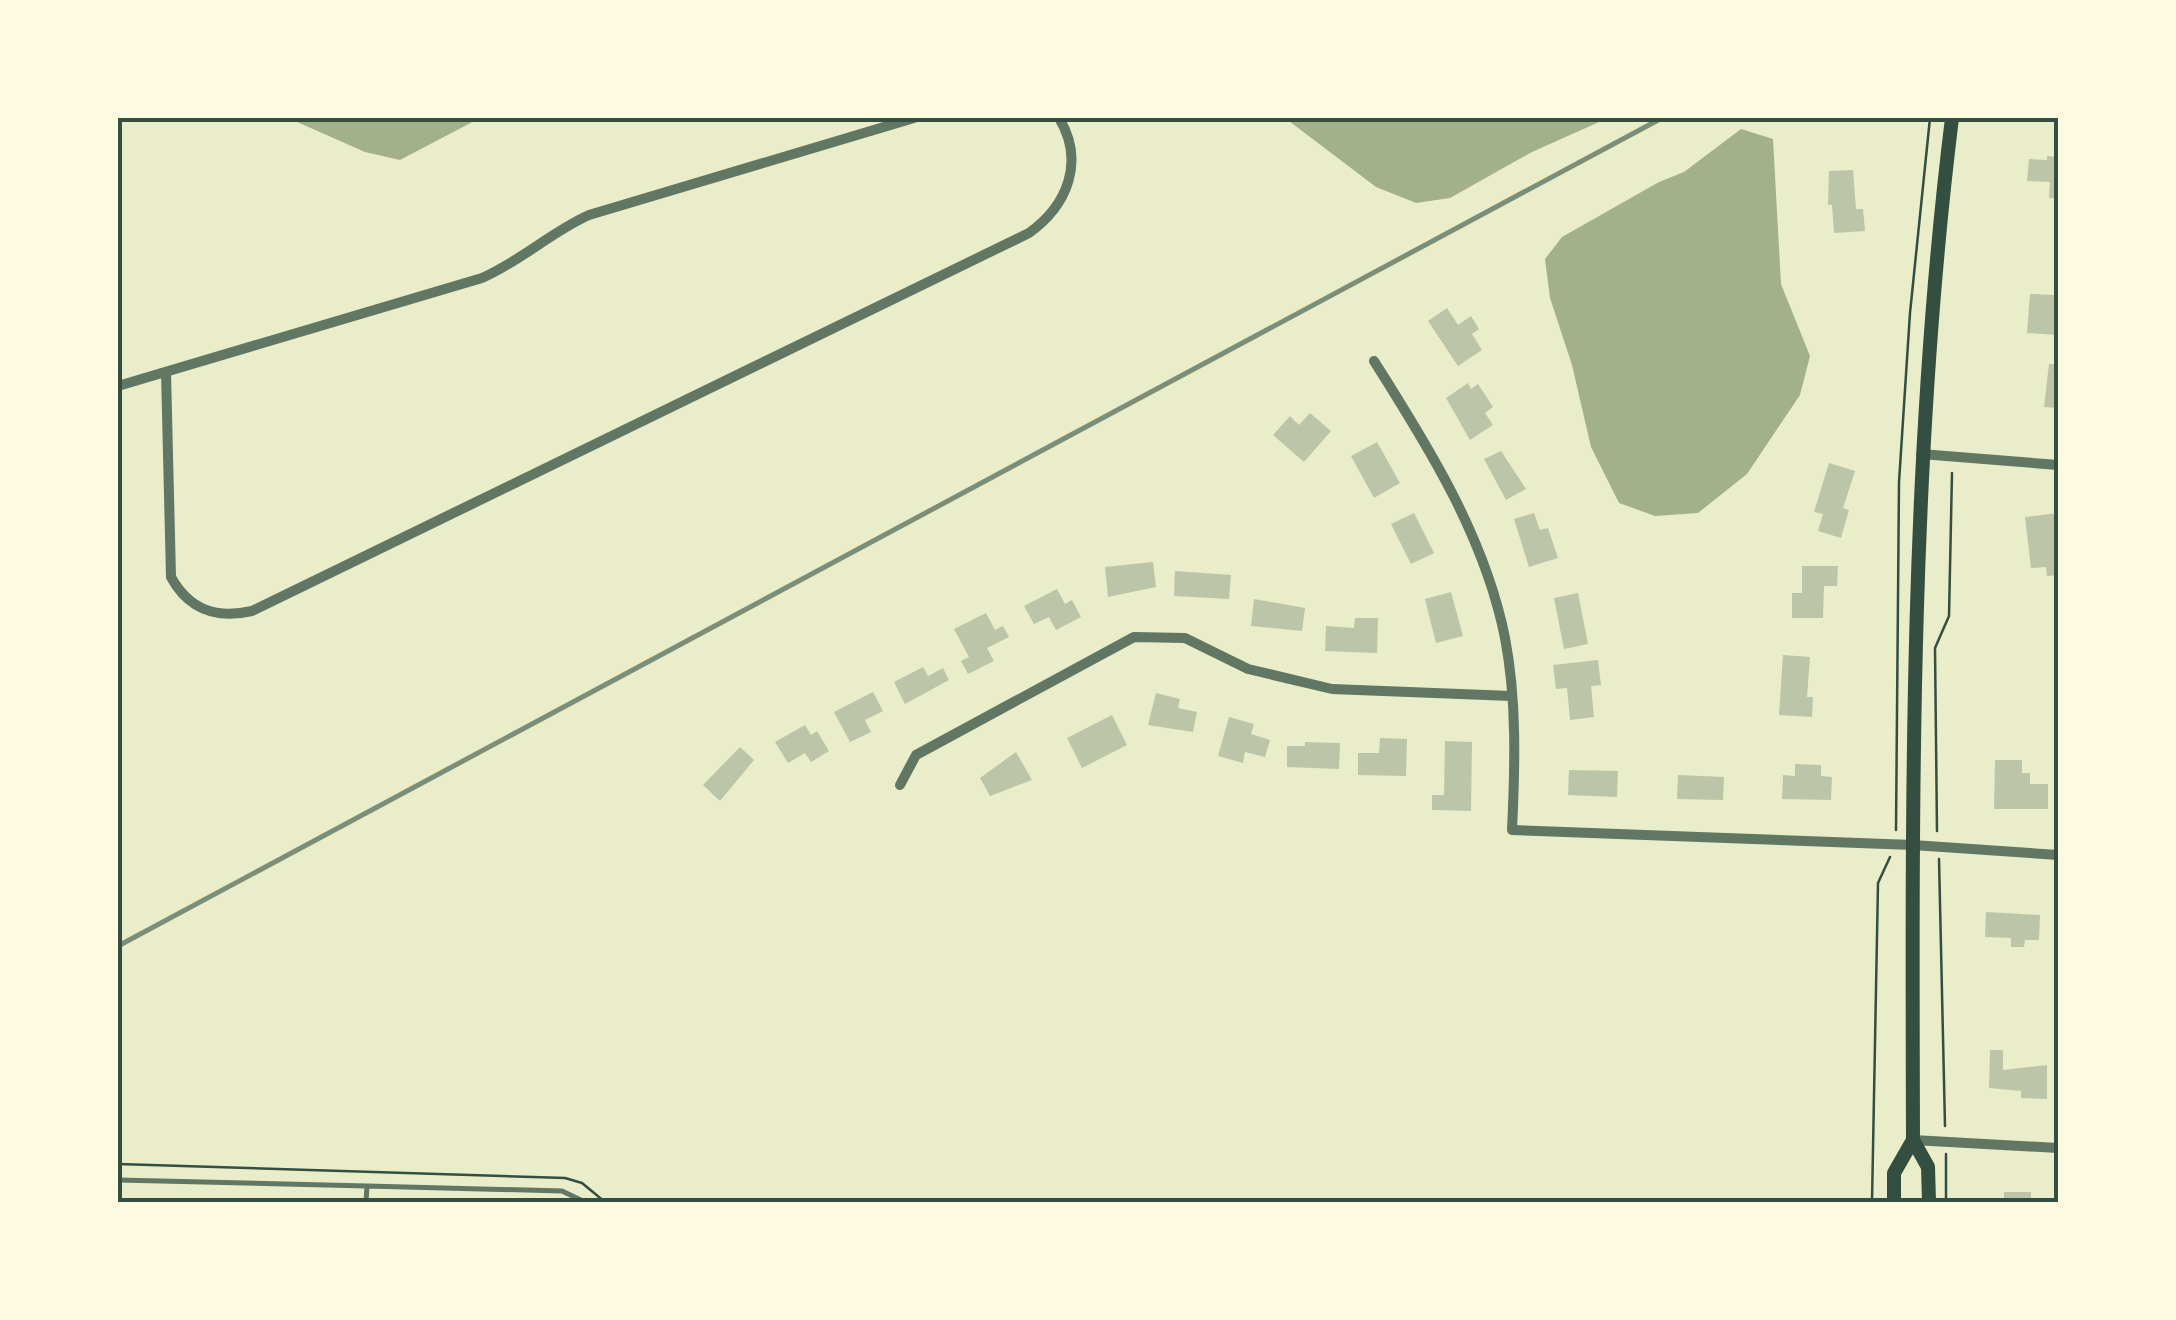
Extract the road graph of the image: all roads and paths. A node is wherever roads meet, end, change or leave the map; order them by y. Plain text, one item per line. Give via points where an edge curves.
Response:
1 (914, 118) edge
2 (1059, 118) edge
3 (1930, 118) edge
4 (1952, 118) edge
5 (1374, 361) dead end
6 (166, 372) junction
7 (118, 386) edge
8 (1921, 454) junction
9 (1952, 456) junction
10 (2058, 465) edge
11 (1511, 696) junction
12 (900, 786) dead end
13 (1912, 845) junction
14 (1895, 846) junction
15 (1938, 848) junction
16 (2058, 855) edge
17 (1913, 1140) junction
18 (1946, 1142) junction
19 (2058, 1148) edge
20 (118, 1164) edge
21 (118, 1180) edge
22 (367, 1186) junction
23 (366, 1202) edge
24 (585, 1202) edge
25 (605, 1202) edge
26 (1872, 1202) edge
27 (1894, 1202) edge
28 (1929, 1202) edge
29 (1946, 1202) edge

1 - 6 street via 589,216 482,278
2 - 6 street via 1069,138 1069,186 1046,221 1029,233 252,611 233,615 196,608 171,577
3 - 14 path via 1900,482
4 - 8 main road
5 - 11 street via 1471,532 1505,638
6 - 7 street
8 - 9 street
8 - 13 main road
9 - 10 street
9 - 15 path via 1949,616 1935,648
11 - 12 street via 1304,685 1248,669 1185,638 1134,637 916,754
11 - 14 street via 1512,830
13 - 14 street
13 - 15 street
13 - 17 main road
14 - 26 path via 1878,883
15 - 16 street
15 - 18 path
17 - 18 street
17 - 27 main road via 1894,1173
17 - 28 main road via 1928,1167
18 - 19 street
18 - 29 path
20 - 25 path via 564,1178
21 - 22 lane
22 - 23 lane
22 - 24 lane via 562,1191

